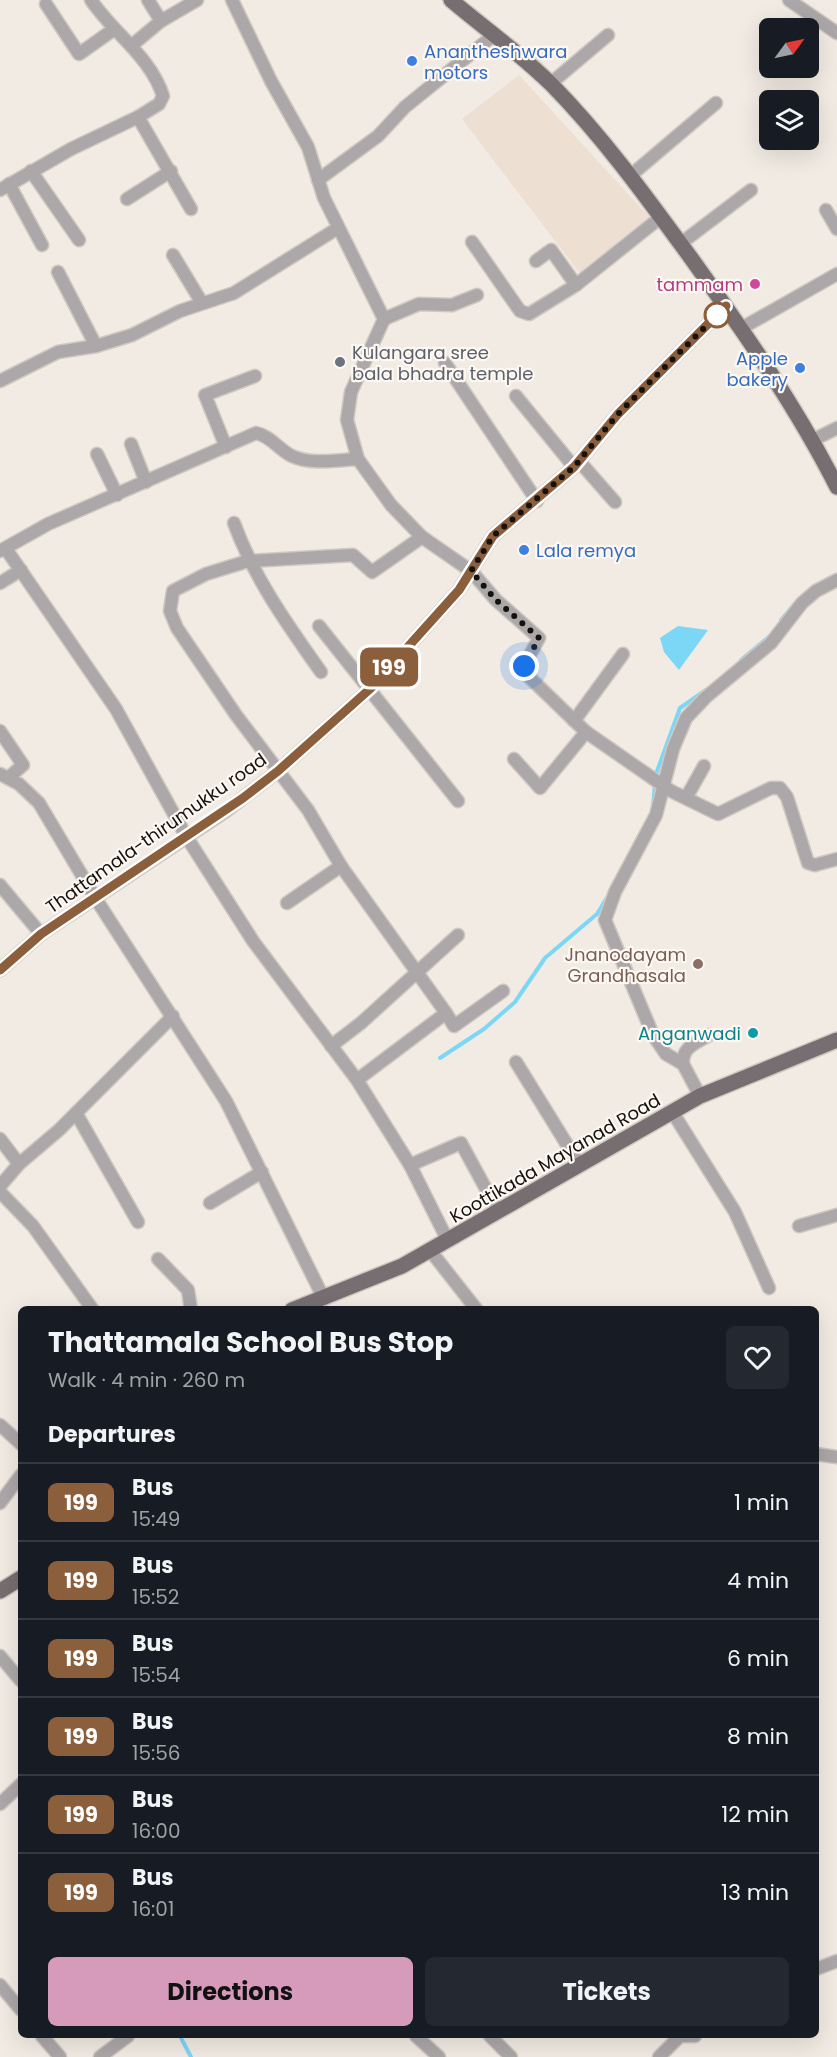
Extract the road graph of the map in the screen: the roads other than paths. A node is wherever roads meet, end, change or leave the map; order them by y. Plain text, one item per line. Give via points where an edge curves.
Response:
1 (91, 0) edge
2 (148, 0) edge
3 (197, 0) edge
4 (232, 0) edge
5 (451, 0) edge
6 (789, 0) edge
7 (46, 4) dead end
8 (161, 21) junction
9 (113, 30) junction
10 (837, 33) edge
11 (494, 35) junction
12 (608, 35) dead end
13 (131, 46) junction
14 (550, 84) junction
15 (716, 103) dead end
16 (138, 117) junction
17 (31, 171) junction
18 (171, 171) junction
19 (630, 176) junction
20 (318, 180) junction
21 (5, 187) edge
22 (751, 190) dead end
23 (127, 199) dead end
24 (191, 209) dead end
25 (826, 210) dead end
26 (661, 217) junction
27 (338, 228) junction
28 (837, 230) edge
29 (79, 240) dead end
30 (472, 242) dead end
31 (680, 244) junction
32 (42, 245) dead end
33 (173, 255) dead end
34 (536, 261) dead end
35 (58, 272) dead end
36 (837, 274) edge
37 (576, 285) junction
38 (477, 295) dead end
39 (202, 303) junction
40 (726, 306) junction
41 (384, 319) junction
42 (740, 329) junction
43 (96, 346) junction
44 (445, 363) dead end
45 (255, 376) dead end
46 (0, 381) edge
47 (516, 396) dead end
48 (837, 428) edge
49 (813, 440) junction
50 (131, 444) dead end
51 (226, 447) junction
52 (98, 454) dead end
53 (358, 459) junction
54 (576, 464) junction
55 (146, 482) junction
56 (837, 487) edge
57 (117, 495) junction
58 (537, 501) junction
59 (615, 502) dead end
60 (234, 523) dead end
61 (422, 537) junction
62 (3, 550) edge
63 (248, 561) junction
64 (21, 570) junction
65 (471, 571) junction
66 (837, 580) edge
67 (0, 583) edge
68 (319, 626) dead end
69 (623, 654) dead end
70 (321, 672) dead end
71 (371, 688) junction
72 (574, 721) junction
73 (0, 731) edge
74 (586, 732) junction
75 (514, 759) dead end
76 (704, 766) dead end
77 (278, 771) junction
78 (4, 776) edge
79 (664, 784) junction
80 (686, 798) junction
81 (458, 801) dead end
82 (186, 836) junction
83 (837, 859) edge
84 (341, 866) junction
85 (0, 885) edge
86 (96, 899) junction
87 (287, 903) dead end
88 (41, 934) junction
89 (458, 935) dead end
90 (0, 970) edge
91 (417, 974) junction
92 (503, 991) dead end
93 (446, 1013) junction
94 (173, 1016) junction
95 (710, 1035) dead end
96 (837, 1040) edge
97 (331, 1046) junction
98 (516, 1062) dead end
99 (682, 1065) junction
100 (357, 1080) junction
101 (700, 1096) junction
102 (76, 1113) junction
103 (673, 1113) junction
104 (0, 1139) edge
105 (19, 1164) junction
106 (579, 1164) junction
107 (410, 1165) junction
108 (262, 1173) junction
109 (0, 1186) edge
110 (0, 1192) edge
111 (210, 1203) dead end
112 (498, 1211) junction
113 (837, 1215) edge
114 (138, 1222) dead end
115 (799, 1226) dead end
116 (448, 1241) junction
117 (429, 1249) junction
118 (158, 1259) dead end
119 (769, 1288) dead end
120 (324, 1299) junction
121 (90, 1306) edge
122 (190, 1306) edge
123 (304, 1306) edge
124 (474, 1306) edge
125 (0, 1425) edge
126 (18, 1441) edge
127 (819, 1454) edge
128 (837, 1457) edge
129 (18, 1479) edge
130 (0, 1503) edge
131 (18, 1580) edge
132 (0, 1592) edge
133 (0, 1656) edge
134 (18, 1677) edge
135 (18, 1787) edge
136 (0, 1804) edge
137 (837, 1961) edge
138 (819, 1968) edge
139 (0, 1985) edge
140 (18, 2006) edge
141 (44, 2038) edge
142 (125, 2038) edge
143 (418, 2038) edge
144 (492, 2038) edge
145 (678, 2038) edge
146 (60, 2057) edge
147 (100, 2057) edge
148 (439, 2057) edge
149 (511, 2057) edge
150 (658, 2057) edge

1 - 9 street
2 - 8 street
3 - 8 street
4 - 20 street via 270,81 308,147
5 - 11 main road
6 - 10 street
7 - 9 street via 79,54
8 - 13 street
9 - 13 street
11 - 14 main road
11 - 20 street via 405,108 378,136
12 - 14 street
13 - 16 street via 160,85 163,96 159,104
14 - 19 main road
15 - 19 street
16 - 17 street
16 - 18 street
17 - 21 street
17 - 29 street
18 - 23 street
18 - 24 street
19 - 26 main road
20 - 27 street
21 - 32 street
22 - 31 street
25 - 28 street
26 - 31 main road
26 - 37 street
27 - 39 street via 234,293
27 - 41 street
30 - 37 street via 523,313 529,314
31 - 40 main road
33 - 39 street
34 - 37 street via 551,250
35 - 43 street
36 - 42 street
38 - 41 street via 452,305 419,304
39 - 43 street via 132,335
40 - 42 main road
40 - 54 street, Thattamala-thirumukku road via 618,414
41 - 53 street via 351,392 347,420
42 - 49 main road
43 - 46 street via 58,352
44 - 58 street
45 - 51 street via 205,395
47 - 54 street
48 - 49 street
49 - 56 main road
50 - 55 street
51 - 53 street via 256,434 303,460
51 - 55 street
52 - 57 street
53 - 61 street via 391,505
54 - 58 street, Thattamala-thirumukku road
54 - 59 street
55 - 57 street
57 - 62 street via 48,524
58 - 65 street, Thattamala-thirumukku road via 493,536
60 - 63 street
61 - 63 street via 372,572 353,555
61 - 65 street
62 - 64 street
63 - 70 street
63 - 77 street via 206,574 173,591 170,611 177,628
64 - 67 street
64 - 82 street via 116,709
65 - 71 street, Thattamala-thirumukku road via 459,590
65 - 72 street via 496,600 539,638 524,666 528,676
66 - 79 street via 802,603 771,643 686,718
68 - 71 street
69 - 72 street
71 - 77 street, Thattamala-thirumukku road
71 - 81 street
72 - 74 street
73 - 78 street via 23,765
74 - 75 street via 540,788
74 - 79 street
76 - 80 street
77 - 82 street, Thattamala-thirumukku road
77 - 84 street via 308,810
78 - 86 street via 39,803
79 - 80 street
79 - 99 street via 656,815 615,892 605,920 652,1035 666,1054
80 - 83 street via 718,814 771,788 780,788 787,797 808,863
82 - 86 street, Thattamala-thirumukku road
82 - 97 street via 253,941
84 - 87 street
84 - 91 street
85 - 88 street
86 - 88 street, Thattamala-thirumukku road
86 - 94 street
88 - 90 street, Thattamala-thirumukku road
89 - 91 street
91 - 93 street
91 - 97 street
92 - 93 street via 454,1026
93 - 100 street
94 - 102 street
94 - 108 street via 226,1101
95 - 99 street via 688,1048
96 - 101 main road, Koottikada Mayanad Road
97 - 100 street
98 - 106 street
99 - 101 street
100 - 107 street
101 - 103 main road, Koottikada Mayanad Road
102 - 105 street
102 - 114 street
103 - 106 main road, Koottikada Mayanad Road
103 - 119 street via 735,1212
104 - 105 street
105 - 109 street
106 - 112 main road, Koottikada Mayanad Road
107 - 112 street via 461,1143
107 - 116 street
108 - 111 street
108 - 120 street
110 - 121 street via 33,1226
112 - 116 main road, Koottikada Mayanad Road
113 - 115 street
116 - 117 main road, Koottikada Mayanad Road
117 - 120 main road, Koottikada Mayanad Road via 402,1266
117 - 124 street
118 - 122 street via 188,1290
120 - 123 main road, Koottikada Mayanad Road
125 - 126 street
127 - 128 street
129 - 130 street
131 - 132 main road
133 - 134 street
135 - 136 street
137 - 138 street
139 - 140 street
141 - 146 street
142 - 147 street
143 - 148 street
144 - 149 street
145 - 150 street

